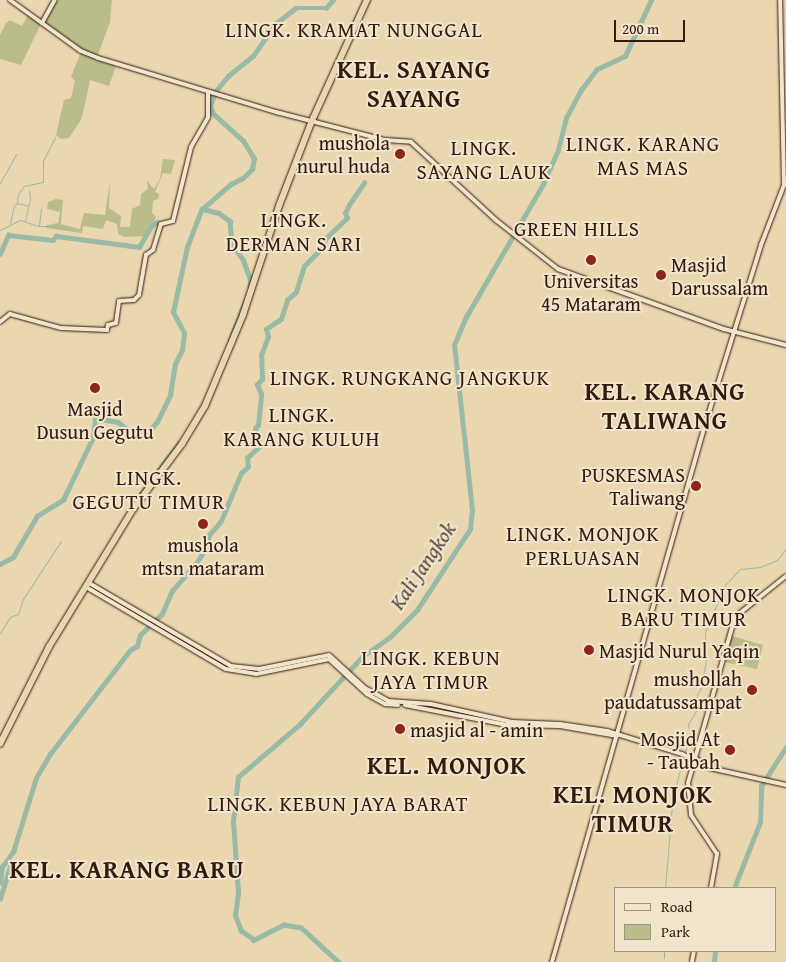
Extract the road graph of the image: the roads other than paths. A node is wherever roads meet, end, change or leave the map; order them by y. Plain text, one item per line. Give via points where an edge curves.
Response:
1 (10, 0) edge
2 (56, 0) edge
3 (369, 0) edge
4 (780, 0) edge
5 (42, 22) junction
6 (209, 93) junction
7 (312, 123) junction
8 (0, 322) edge
9 (736, 332) junction
10 (786, 345) edge
11 (786, 576) edge
12 (88, 585) junction
13 (618, 728) junction
14 (619, 735) junction
15 (0, 744) edge
16 (694, 760) junction
17 (704, 766) junction
18 (693, 768) junction
19 (717, 769) junction
20 (786, 785) edge
21 (711, 887) edge
22 (552, 962) edge

1 - 5 street
2 - 5 street
3 - 7 highway
4 - 9 street via 785,179 761,245
5 - 6 street via 98,58
6 - 7 street
6 - 8 street via 208,117 190,150 173,220 162,223 153,250 146,254 139,295 134,300 119,301 117,320 108,325 108,330 56,328 10,314
7 - 9 street via 384,140 405,141 444,170 511,232 563,272
7 - 12 highway via 282,197 249,298 201,413 134,508
9 - 10 street
9 - 13 street
11 - 16 street via 734,617
12 - 14 street via 217,665 237,673 268,673 326,659 340,666 358,685 385,704
12 - 15 highway via 39,665
13 - 14 street
13 - 14 street
14 - 16 street
14 - 22 street
16 - 17 street
16 - 18 street
16 - 19 street
17 - 18 street
17 - 19 street
18 - 21 street via 687,792 690,811 718,857
19 - 20 street

